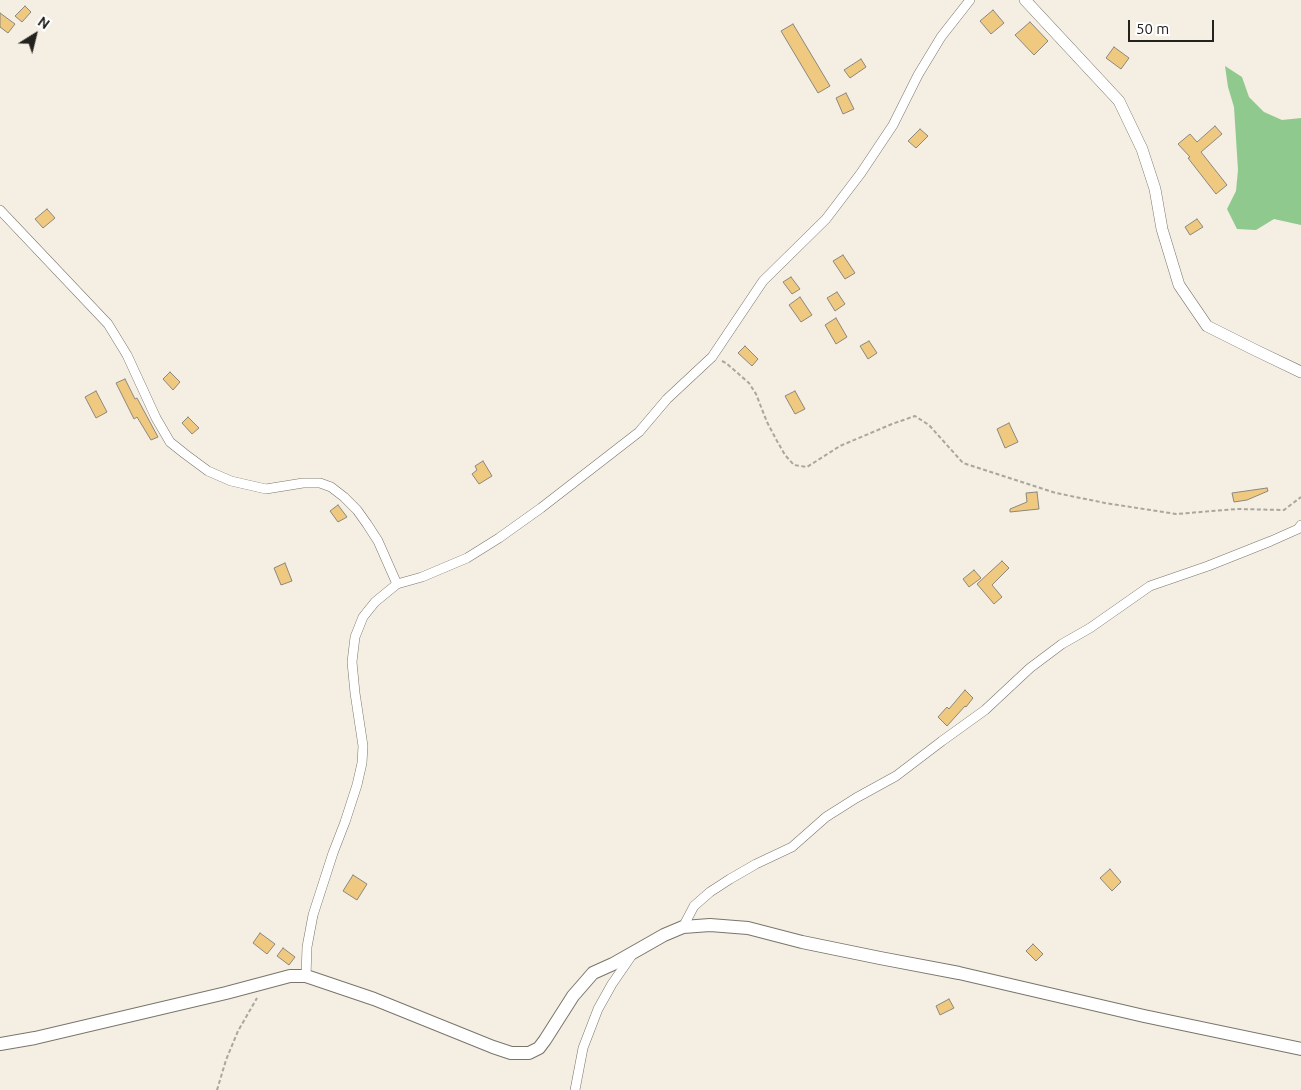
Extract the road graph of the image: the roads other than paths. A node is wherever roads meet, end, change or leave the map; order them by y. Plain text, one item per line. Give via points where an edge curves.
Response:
1 (970, 0) edge
2 (1025, 0) edge
3 (0, 210) edge
4 (1301, 372) edge
5 (1301, 526) edge
6 (398, 584) junction
7 (683, 926) junction
8 (636, 951) junction
9 (306, 976) junction
10 (0, 1044) edge
11 (1301, 1049) edge
12 (575, 1090) edge

1 - 6 street via 941,37 918,75 894,126 826,219 763,281 712,357 667,398 639,432 506,533 467,558
2 - 4 street via 1119,100 1156,189 1162,229 1179,285 1208,326
3 - 6 street via 108,324 170,442 208,471 231,481 266,490 303,483 331,487 362,517 378,541
5 - 7 street via 1271,541 1150,586 1062,644 1030,668 986,710 896,776 826,817 792,847 710,892 694,906
6 - 9 street via 375,602 363,617 355,636 352,662 363,746 362,763 313,915
7 - 8 main road
7 - 11 main road via 748,928
8 - 9 main road via 593,973 573,996 545,1040 530,1053 511,1053 493,1047 374,999
8 - 12 street via 598,1009 583,1048
9 - 10 main road via 290,976

